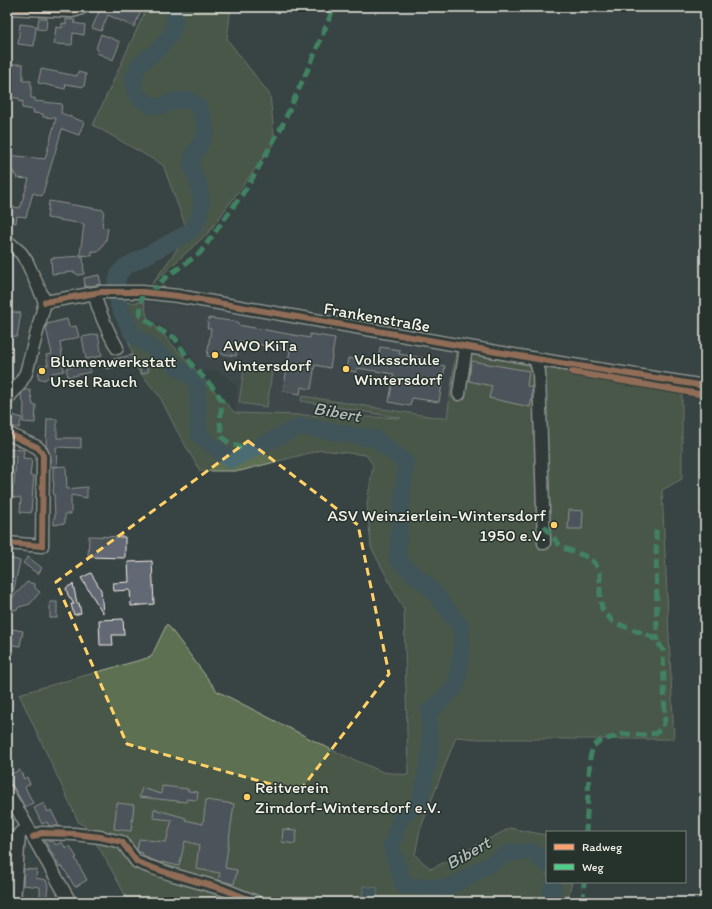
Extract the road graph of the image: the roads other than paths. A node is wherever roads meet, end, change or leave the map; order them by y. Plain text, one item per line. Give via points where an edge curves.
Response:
1 (83, 7) edge
2 (7, 8) edge
3 (7, 241) edge
4 (98, 293) junction
5 (44, 302) junction
6 (466, 346) junction
7 (117, 348) dead end
8 (535, 359) junction
9 (705, 386) edge
10 (459, 394) dead end
11 (7, 399) edge
12 (7, 433) edge
13 (7, 543) edge
14 (544, 543) dead end
15 (7, 791) edge
16 (31, 832) junction
17 (14, 902) edge
18 (70, 902) edge
19 (256, 902) edge

1 - 2 street via 72,11
3 - 5 street via 27,262
4 - 5 street, Frankenstraße
4 - 6 street, Frankenstraße via 136,292 178,296
4 - 7 street via 99,311
5 - 11 street via 26,373
6 - 8 street, Frankenstraße
6 - 10 street
8 - 9 street, Frankenstraße
8 - 14 street via 539,372
12 - 13 street via 37,447 43,456 42,546
15 - 16 street
16 - 17 street via 19,834
16 - 18 street
16 - 19 street via 74,834 122,842 137,862

